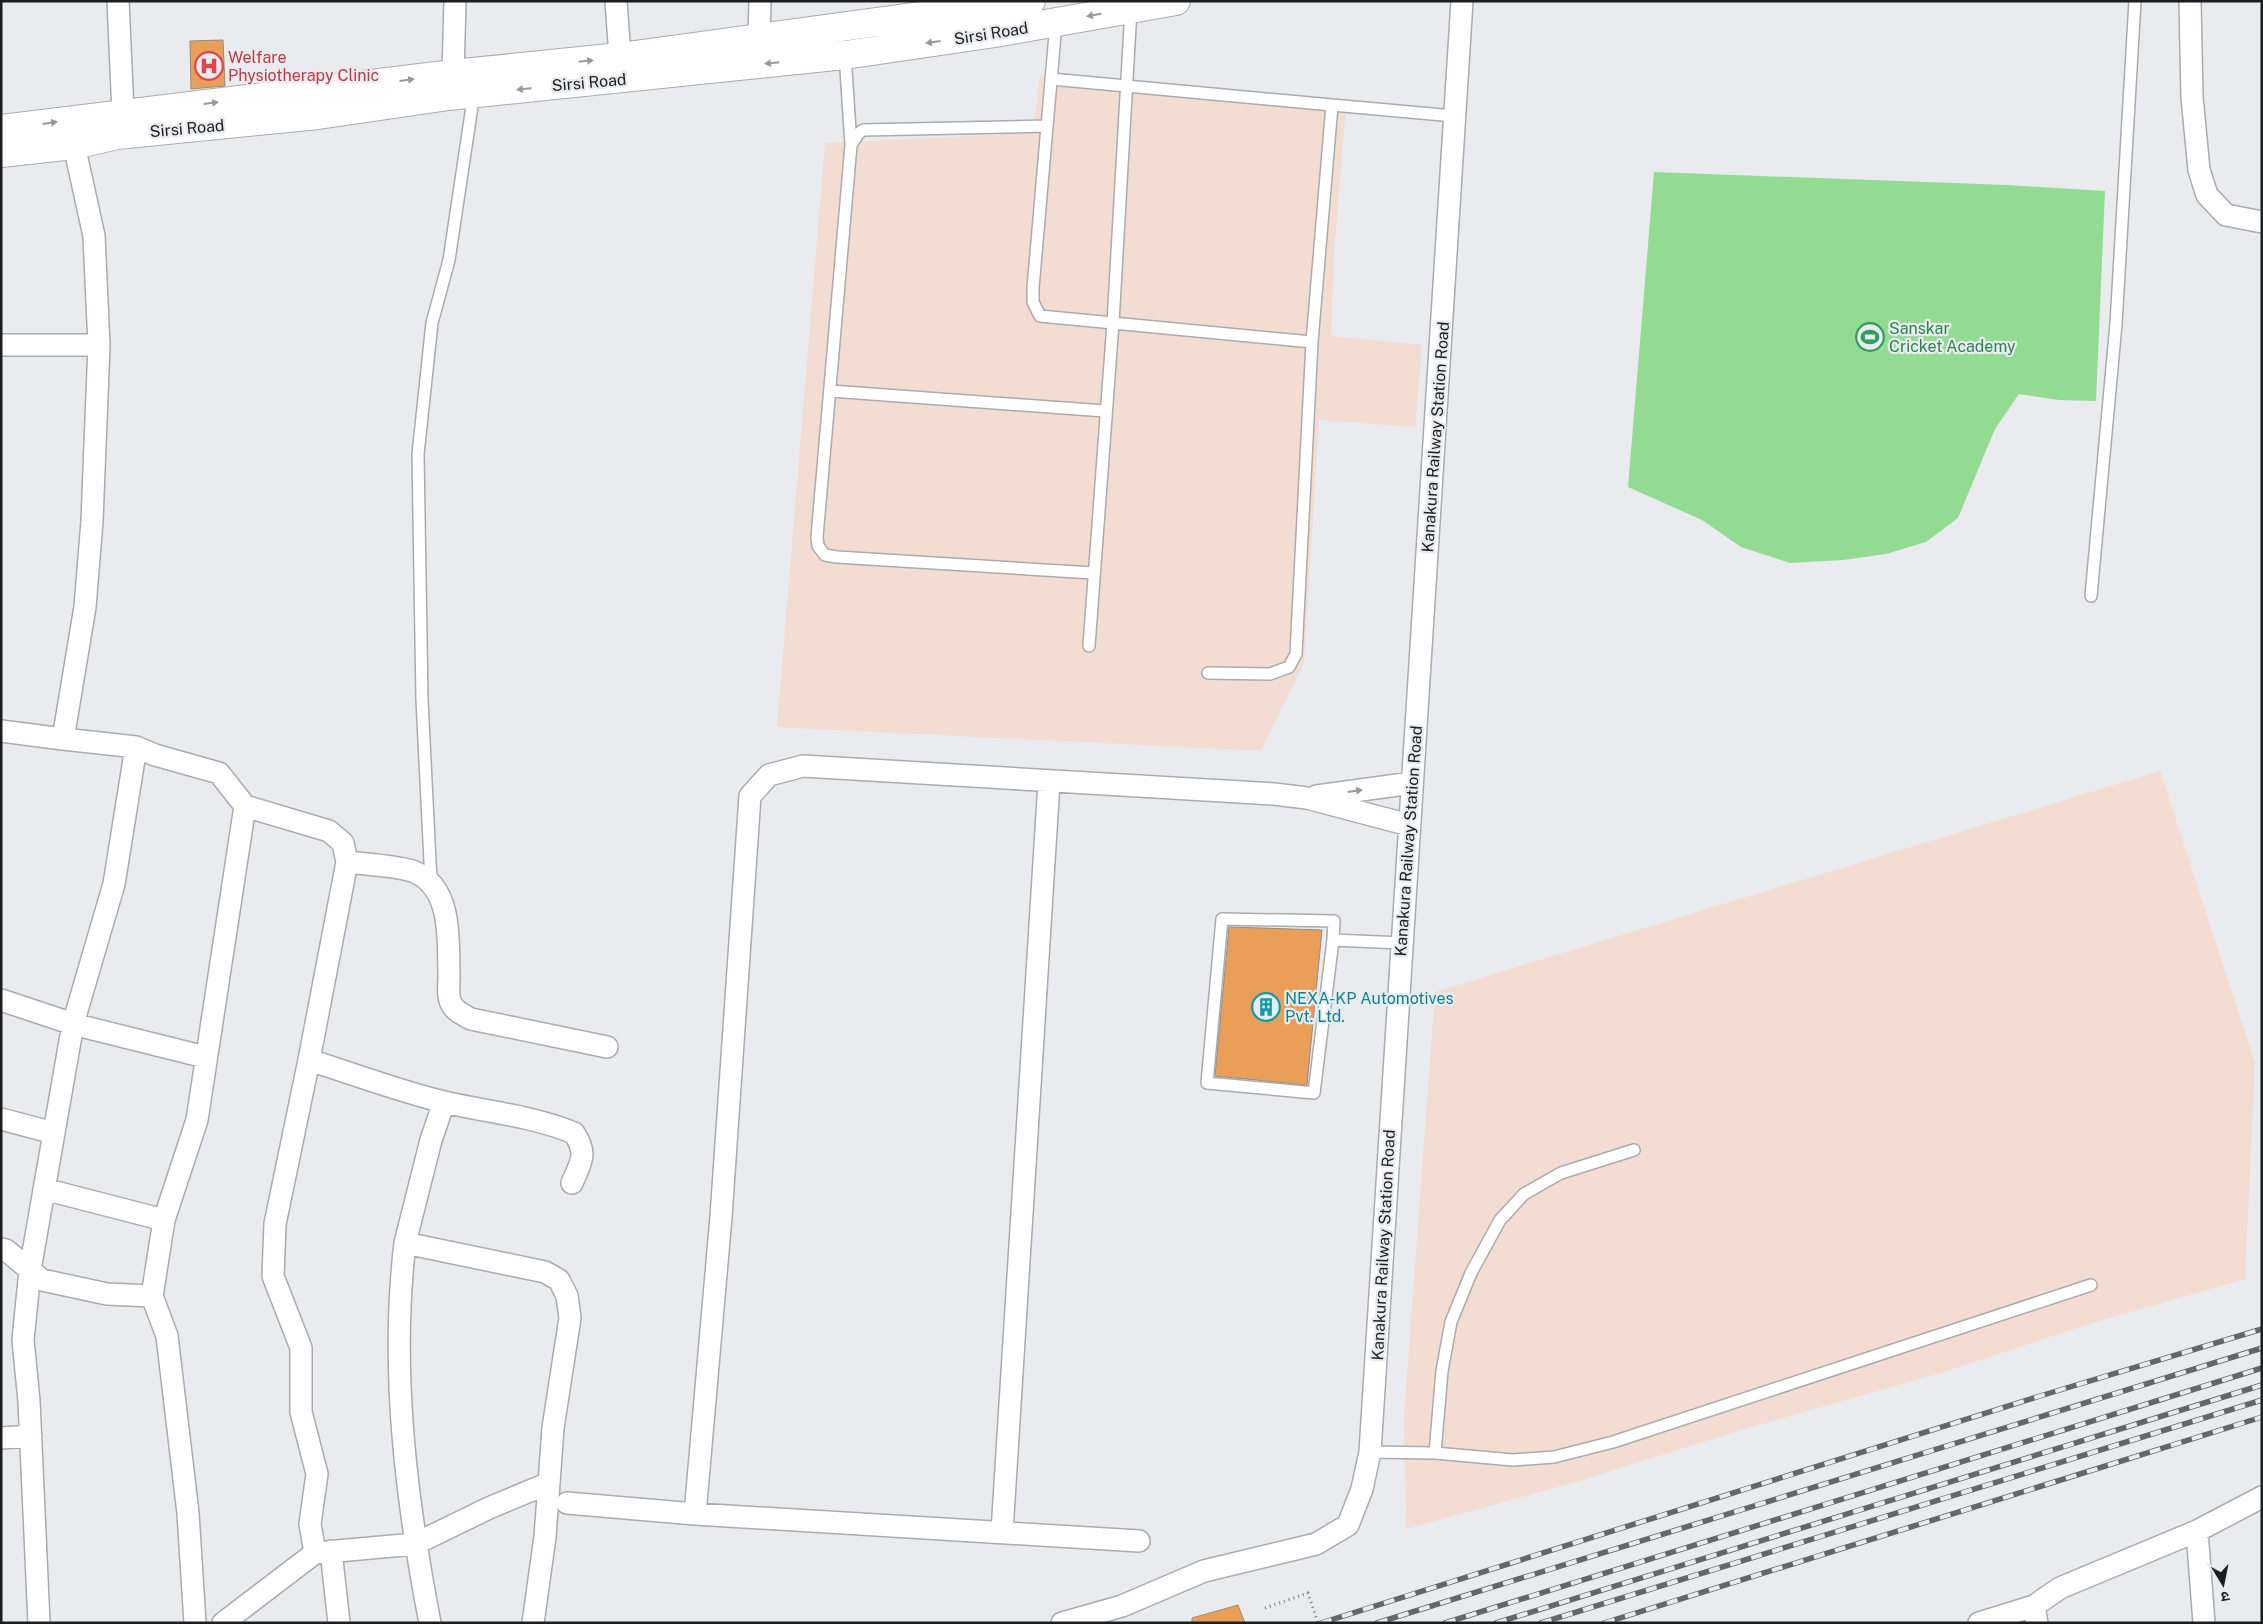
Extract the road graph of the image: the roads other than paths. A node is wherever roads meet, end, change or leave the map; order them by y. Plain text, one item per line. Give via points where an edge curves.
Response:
1 (118, 1) edge
2 (455, 1) edge
3 (616, 1) edge
4 (760, 1) edge
5 (1031, 1) edge
6 (1176, 1) edge
7 (1462, 1) edge
8 (2135, 1) edge
9 (2190, 1) edge
10 (1003, 4) edge
11 (902, 9) edge
12 (1131, 9) junction
13 (1056, 21) junction
14 (759, 38) junction
15 (905, 46) junction
16 (845, 55) junction
17 (620, 57) junction
18 (453, 74) junction
19 (1051, 79) junction
20 (1127, 87) junction
21 (474, 93) junction
22 (1332, 105) junction
23 (123, 113) junction
24 (1454, 116) junction
25 (1048, 126) junction
26 (1, 129) edge
27 (74, 145) junction
28 (851, 145) junction
29 (1, 153) edge
30 (2262, 222) edge
31 (1113, 323) junction
32 (1312, 342) junction
33 (1, 345) edge
34 (99, 345) junction
35 (831, 392) junction
36 (1105, 411) junction
37 (1093, 573) junction
38 (2091, 596) dead end
39 (1089, 646) dead end
40 (1208, 673) dead end
41 (1, 731) edge
42 (63, 740) junction
43 (136, 748) junction
44 (1049, 782) junction
45 (1412, 783) junction
46 (1307, 798) junction
47 (244, 806) junction
48 (1409, 825) junction
49 (347, 862) junction
50 (431, 882) junction
51 (1333, 940) junction
52 (1402, 943) junction
53 (1, 1000) edge
54 (73, 1024) junction
55 (607, 1047) dead end
56 (206, 1057) junction
57 (309, 1060) junction
58 (444, 1102) junction
59 (1, 1119) edge
60 (54, 1133) junction
61 (1634, 1150) dead end
62 (572, 1183) dead end
63 (44, 1189) junction
64 (164, 1220) junction
65 (405, 1243) junction
66 (1, 1249) edge
67 (30, 1270) junction
68 (2091, 1285) dead end
69 (152, 1296) junction
70 (31, 1436) junction
71 (1, 1438) edge
72 (1370, 1452) junction
73 (1435, 1453) junction
74 (548, 1483) junction
75 (2262, 1497) edge
76 (567, 1503) dead end
77 (695, 1514) junction
78 (1002, 1532) junction
79 (2197, 1532) junction
80 (1139, 1541) dead end
81 (415, 1544) junction
82 (323, 1552) junction
83 (2035, 1615) edge
84 (39, 1623) edge
85 (195, 1623) edge
86 (223, 1623) edge
87 (339, 1623) edge
88 (430, 1623) edge
89 (533, 1623) edge
90 (1062, 1623) edge
91 (1979, 1623) edge
92 (2204, 1623) edge

1 - 23 street
2 - 18 street
3 - 17 street
4 - 14 street
5 - 10 main road, Sirsi Road
6 - 12 main road, Sirsi Road
7 - 24 street, Kanakura Railway Station Road
8 - 38 lane via 2116,324
9 - 30 street via 2192,97 2199,170 2207,195 2226,215
10 - 11 main road, Sirsi Road
11 - 14 main road, Sirsi Road
11 - 15 street
12 -> 13 main road, Sirsi Road
12 - 20 lane
13 -> 15 main road, Sirsi Road
13 - 19 lane
14 - 17 main road, Sirsi Road
15 - 16 main road, Sirsi Road
16 -> 21 main road, Sirsi Road
16 - 28 lane
18 -> 17 main road, Sirsi Road
23 -> 18 main road, Sirsi Road
19 - 20 lane
19 - 25 lane
20 - 22 lane
20 - 31 lane
21 - 27 main road, Sirsi Road via 318,115 117,135
21 - 50 lane via 449,260 432,324 418,454 422,700
22 - 24 lane
22 - 32 lane
26 -> 23 main road, Sirsi Road
24 - 45 street, Kanakura Railway Station Road
25 - 28 lane via 863,130
25 - 31 lane via 1033,302 1040,316
27 - 29 main road, Sirsi Road
27 - 34 street via 94,236
28 - 35 lane
31 - 32 lane
31 - 36 lane
32 - 40 lane via 1296,654 1289,667 1270,674
33 - 34 street
34 - 42 street via 86,588
35 - 36 lane
35 - 37 lane via 817,537 818,546 825,555
36 - 37 lane
37 - 39 lane
41 - 42 street
42 - 43 street
43 - 47 street via 219,773
43 - 54 street via 114,884
44 - 46 street
44 - 77 street via 803,766 770,776 750,796 721,1217
44 - 78 street
46 -> 45 street
45 - 48 street, Kanakura Railway Station Road
46 - 48 street
47 - 49 street via 329,831 343,843
47 - 56 street
48 - 52 street, Kanakura Railway Station Road
49 - 50 street via 414,871
49 - 57 street
50 - 55 street via 441,899 448,926 449,992 452,1004 459,1012 471,1018
51 - 51 lane via 1314,1093 1207,1083 1222,920 1334,921
51 - 52 lane
52 - 72 street, Kanakura Railway Station Road
53 - 54 street
54 - 56 street
54 - 60 street
56 - 64 street via 197,1120
57 - 58 street
57 - 82 street via 275,1224 273,1276 301,1348 302,1412 317,1474 310,1524
58 - 62 street via 523,1117 574,1133 582,1145 583,1159
58 - 65 street
59 - 60 street
60 - 63 street
61 - 73 lane via 1561,1173 1524,1194 1500,1220 1471,1273 1451,1322 1442,1371
63 - 64 street
63 - 67 street
64 - 69 street
65 - 74 street via 545,1272 559,1280 567,1296 570,1318
65 - 81 street via 398,1351
66 - 67 street
67 - 69 street via 42,1280 107,1294
67 - 70 street via 23,1340
68 - 73 lane via 1613,1442 1554,1457 1513,1460
69 - 85 street via 167,1336 188,1513
70 - 71 street
70 - 84 street
72 - 73 lane
72 - 90 street, Kanakura Railway Station Road via 1362,1489 1348,1526 1316,1544 1204,1571 1122,1606
74 - 81 street
74 - 89 street via 545,1537
75 - 79 street
76 - 77 street
77 - 78 street
78 - 80 street
79 - 83 street via 2060,1588
79 - 92 street
81 - 82 street
81 - 88 street
82 - 86 street
82 - 87 street
83 - 91 street

